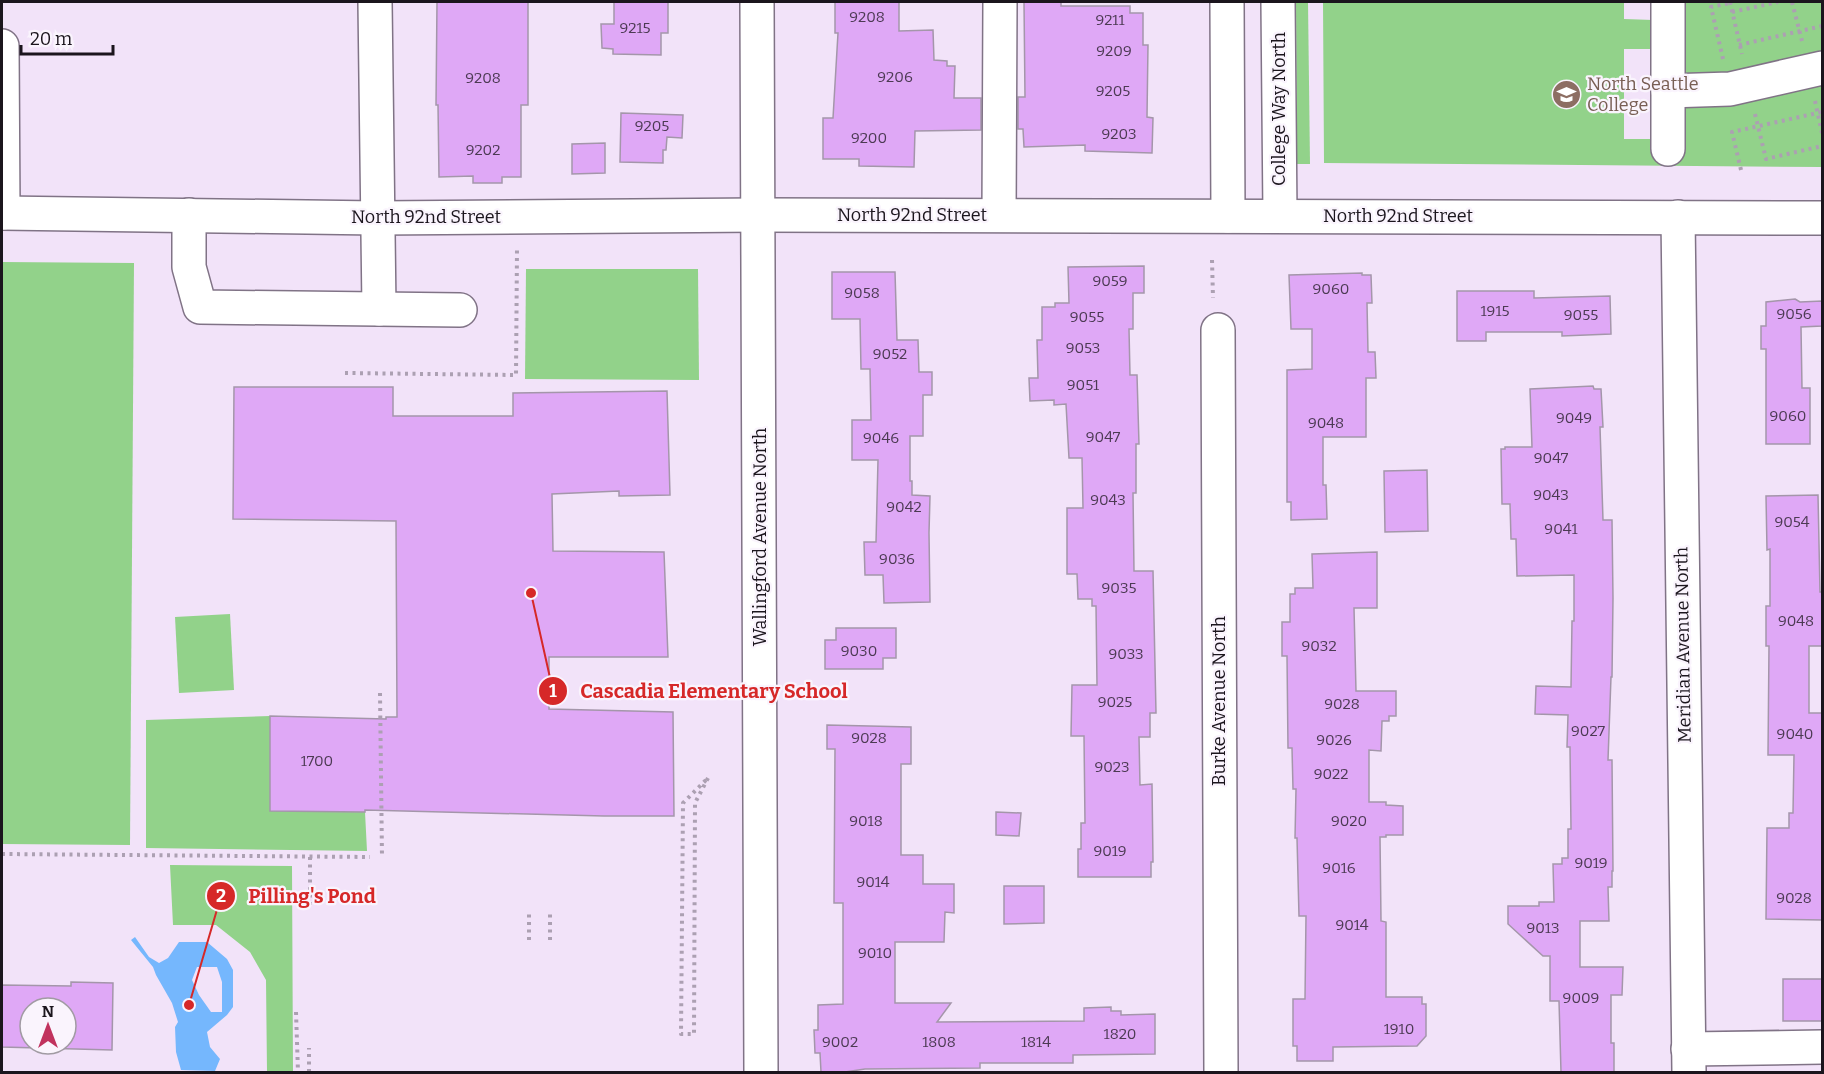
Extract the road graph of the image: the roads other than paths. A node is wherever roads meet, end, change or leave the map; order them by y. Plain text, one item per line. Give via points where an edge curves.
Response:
1 (375, 2) edge
2 (757, 2) edge
3 (1000, 2) edge
4 (1227, 2) edge
5 (1278, 2) edge
6 (1668, 2) edge
7 (2, 46) edge
8 (1822, 68) edge
9 (1668, 91) junction
10 (1668, 148) dead end
11 (2, 213) edge
12 (189, 215) junction
13 (759, 215) junction
14 (999, 215) junction
15 (1228, 216) junction
16 (1280, 216) junction
17 (1678, 217) junction
18 (377, 218) junction
19 (1822, 218) edge
20 (365, 309) junction
21 (460, 310) dead end
22 (1215, 316) road end
23 (1822, 1047) edge
24 (1688, 1061) edge
25 (761, 1072) edge
26 (1221, 1072) edge

1 - 18 street
2 - 13 street, Wallingford Avenue North
3 - 14 street
4 - 15 street
5 - 16 street, College Way North
6 - 9 street
7 - 11 street
8 - 9 street via 1730,89
9 - 10 street
11 - 12 street, North 92nd Street
12 - 18 street, North 92nd Street
12 - 20 street via 189,267 200,307
13 - 14 street, North 92nd Street
13 - 18 street, North 92nd Street
13 - 25 street, Wallingford Avenue North
14 - 15 street, North 92nd Street
15 - 16 street, North 92nd Street
16 - 17 street, North 92nd Street
17 - 19 street, North 92nd Street
17 - 24 street, Meridian Avenue North
18 - 20 street
20 - 21 street
22 - 26 street, Burke Avenue North
23 - 24 street

